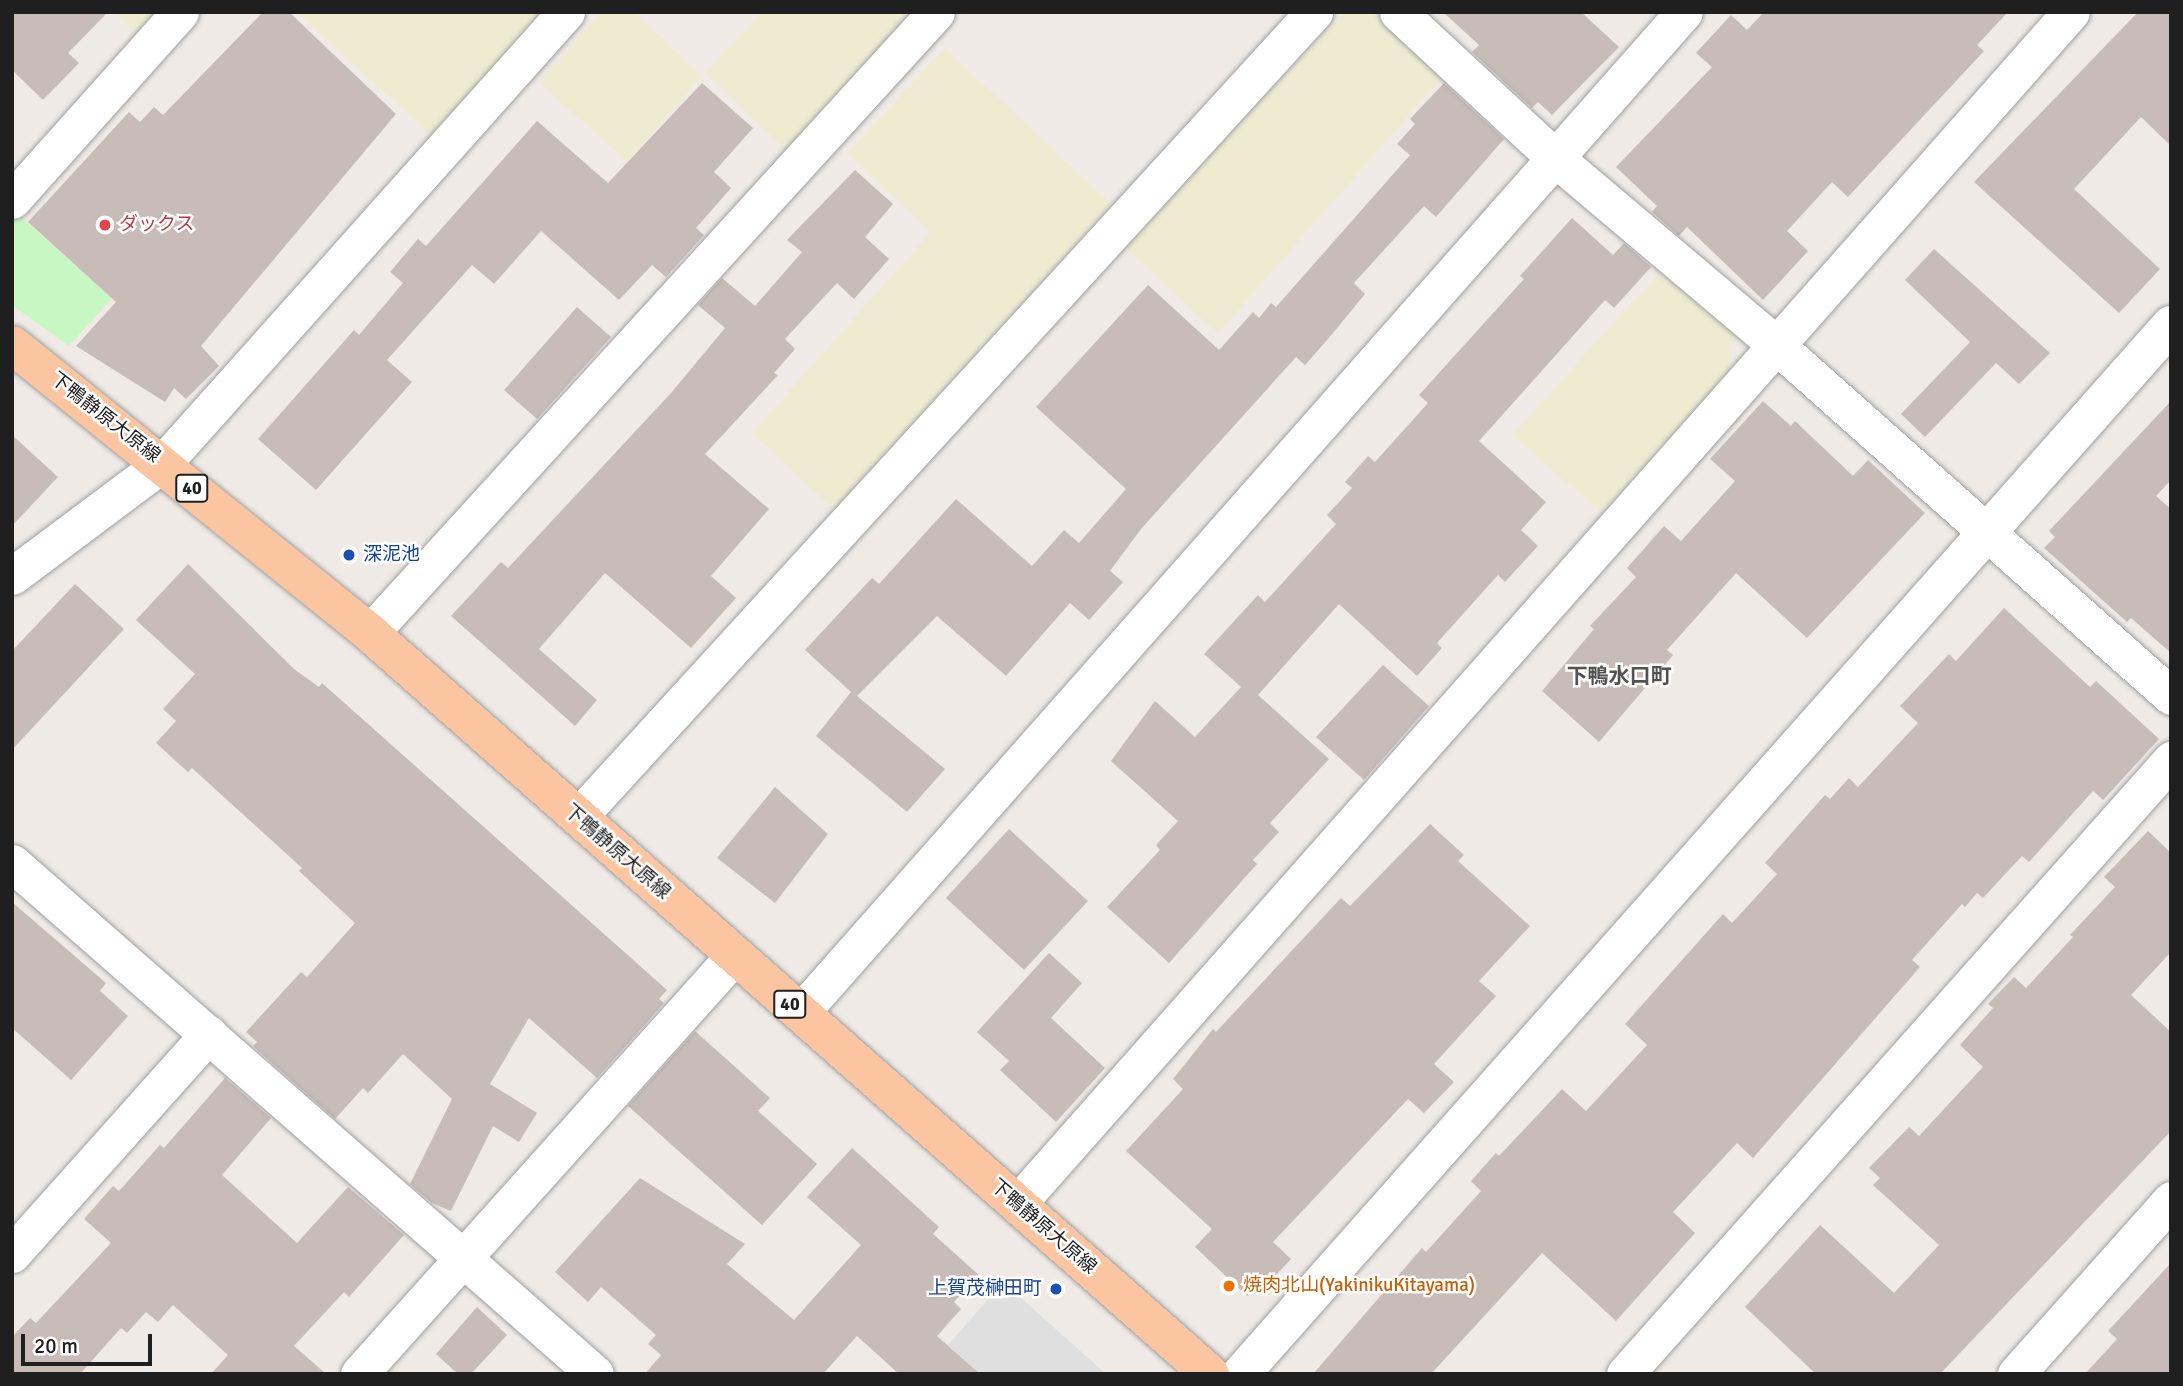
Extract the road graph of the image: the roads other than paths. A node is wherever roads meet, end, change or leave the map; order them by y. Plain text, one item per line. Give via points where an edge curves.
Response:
1 (180, 12) edge
2 (566, 12) edge
3 (936, 12) edge
4 (1314, 12) edge
5 (1398, 12) edge
6 (1684, 12) edge
7 (2071, 12) edge
8 (1554, 157) junction
9 (12, 200) edge
10 (2171, 325) edge
11 (1775, 344) junction
12 (12, 345) edge
13 (163, 463) junction
14 (1987, 532) junction
15 (12, 576) edge
16 (370, 633) junction
17 (2171, 696) edge
18 (2171, 760) edge
19 (578, 817) junction
20 (12, 863) edge
21 (735, 955) junction
22 (800, 1013) junction
23 (209, 1034) junction
24 (2171, 1200) edge
25 (1017, 1204) junction
26 (12, 1254) edge
27 (463, 1258) junction
28 (359, 1374) edge
29 (595, 1374) edge
30 (1210, 1374) edge
31 (1241, 1374) edge
32 (1625, 1374) edge
33 (2016, 1374) edge

1 - 9 street
2 - 13 street
3 - 16 street
4 - 19 street
5 - 8 street
6 - 8 street
7 - 11 street
8 - 11 street
8 - 22 street
10 - 14 street
11 - 14 street
11 - 25 street
12 - 13 main road, 下鴨静原大原線 / 40
13 - 15 street
13 - 16 main road, 下鴨静原大原線 / 40
14 - 17 street
14 - 31 street
16 - 19 main road, 下鴨静原大原線 / 40
18 - 32 street
19 - 21 main road, 下鴨静原大原線 / 40
20 - 23 street
21 - 22 main road, 下鴨静原大原線 / 40
21 - 27 street
22 - 25 main road, 下鴨静原大原線 / 40
23 - 26 street
23 - 27 street
24 - 33 street
25 - 30 main road, 下鴨静原大原線 / 40
27 - 28 street
27 - 29 street

